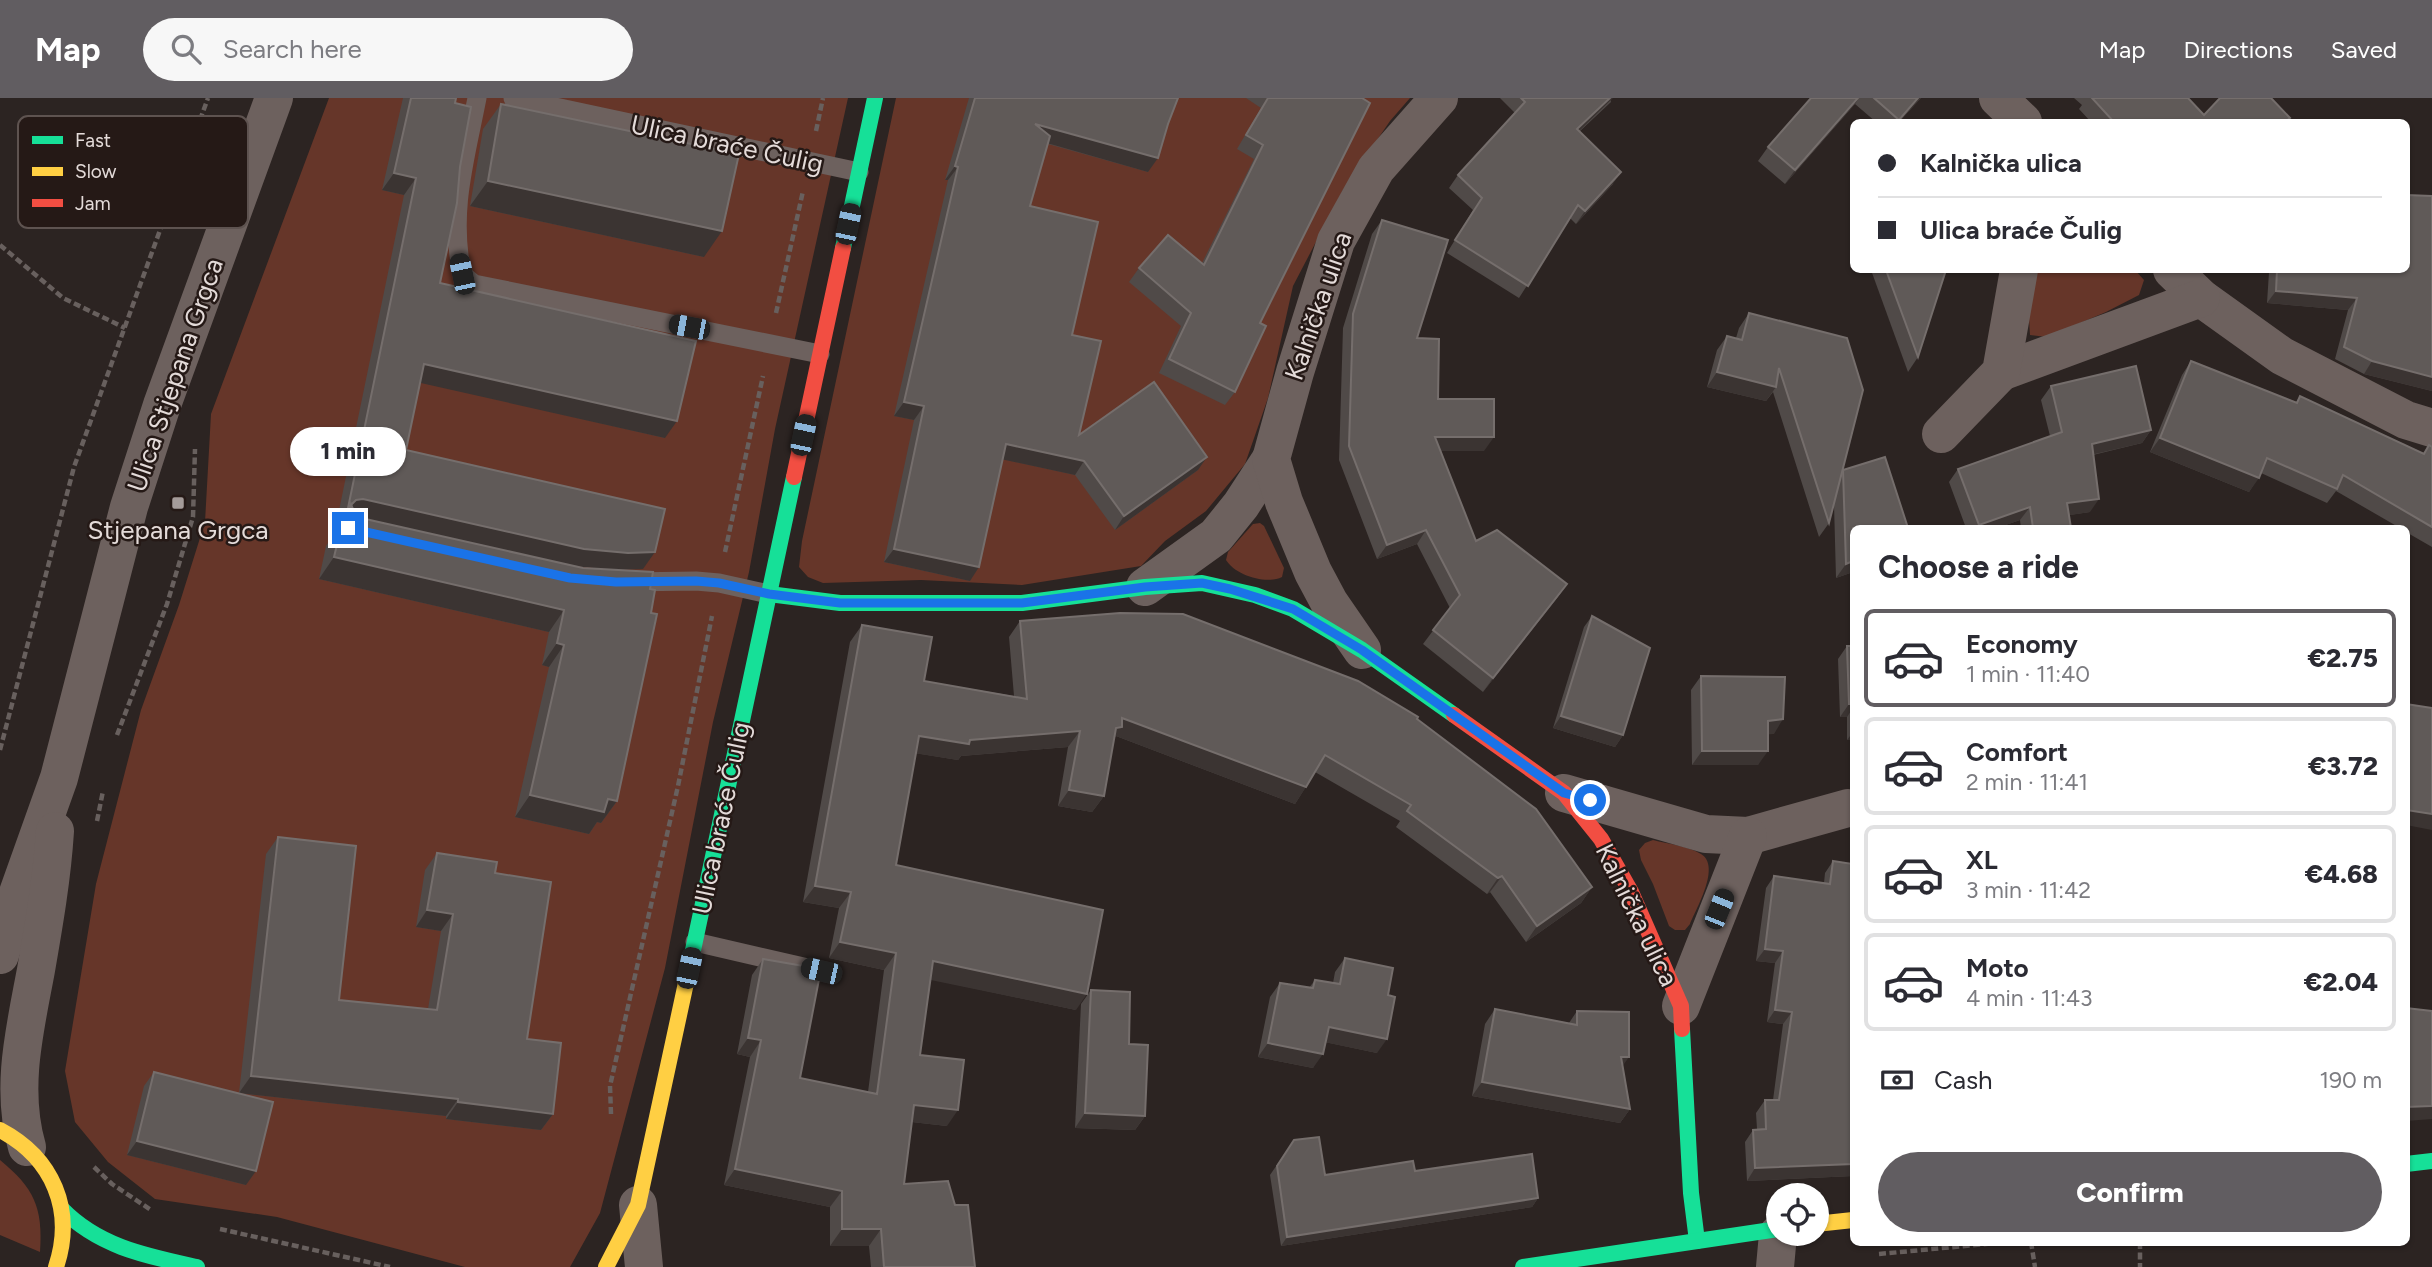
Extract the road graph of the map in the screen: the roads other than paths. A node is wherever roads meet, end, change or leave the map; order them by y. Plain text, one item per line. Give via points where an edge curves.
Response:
1 (274, 98) edge
2 (477, 98) edge
3 (513, 98) edge
4 (875, 98) edge
5 (1439, 98) edge
6 (1998, 98) edge
7 (2020, 119) edge
8 (248, 169) edge
9 (859, 172) junction
10 (227, 228) edge
11 (2018, 273) edge
12 (2175, 273) edge
13 (2201, 298) junction
14 (820, 355) junction
15 (2001, 372) junction
16 (2432, 428) edge
17 (1941, 434) dead end
18 (1271, 459) junction
19 (604, 581) edge
20 (1145, 587) junction
21 (769, 594) junction
22 (1362, 650) junction
23 (59, 778) junction
24 (1564, 793) junction
25 (1848, 808) dead end
26 (1748, 836) junction
27 (695, 942) junction
28 (0, 955) edge
29 (821, 971) edge
30 (1681, 1006) junction
31 (13, 1139) edge
32 (2432, 1161) edge
33 (2410, 1164) edge
34 (638, 1205) junction
35 (62, 1209) junction
36 (1850, 1220) edge
37 (1829, 1223) edge
38 (1766, 1233) edge
39 (1697, 1241) junction
40 (1777, 1246) edge
41 (56, 1267) edge
42 (197, 1267) edge
43 (606, 1267) edge
44 (644, 1267) edge
45 (1523, 1267) edge
46 (1775, 1267) edge

1 - 8 street, Ulica Stjepana Grgca
2 - 14 lane via 456,227 462,274 474,284
3 - 9 lane, Ulica braće Čulig
4 - 9 street, Ulica braće Čulig
5 - 18 street, Kalnička ulica via 1376,169 1336,241
6 - 7 street
9 - 14 street, Ulica braće Čulig
10 - 23 street, Ulica Stjepana Grgca via 134,494
11 - 15 street
12 - 13 street
13 - 15 street
13 - 16 street via 2281,356
14 - 21 street, Ulica braće Čulig
15 - 17 street
18 - 20 street, Kalnička ulica via 1216,536
18 - 22 street, Kalnička ulica via 1313,572
19 - 21 lane via 696,581
20 - 21 street, Kalnička ulica via 1022,603 840,603
20 - 22 street, Kalnička ulica via 1202,583 1255,595 1293,609
21 - 27 street, Ulica braće Čulig
22 - 24 street, Kalnička ulica
23 - 28 street, Ulica Stjepana Grgca
23 - 31 street, Ulica Stjepana Grgca via 53,864 21,1048 20,1123
24 - 26 street, Kalnička ulica via 1706,834
24 - 30 street, Kalnička ulica via 1601,839 1631,892
25 - 26 street, Kalnička ulica
26 - 30 street, Kalnička ulica
27 - 29 lane
27 - 34 street, Ulica braće Čulig
30 - 39 street, Kalnička ulica
31 - 35 street via 50,1175
32 - 33 street
34 - 43 street, Ulica braće Čulig
34 - 44 street, Ulica braće Čulig
35 - 41 street via 63,1245
35 - 42 street via 73,1223 94,1236
36 - 37 street
38 - 39 street
39 - 45 street
40 - 46 street

